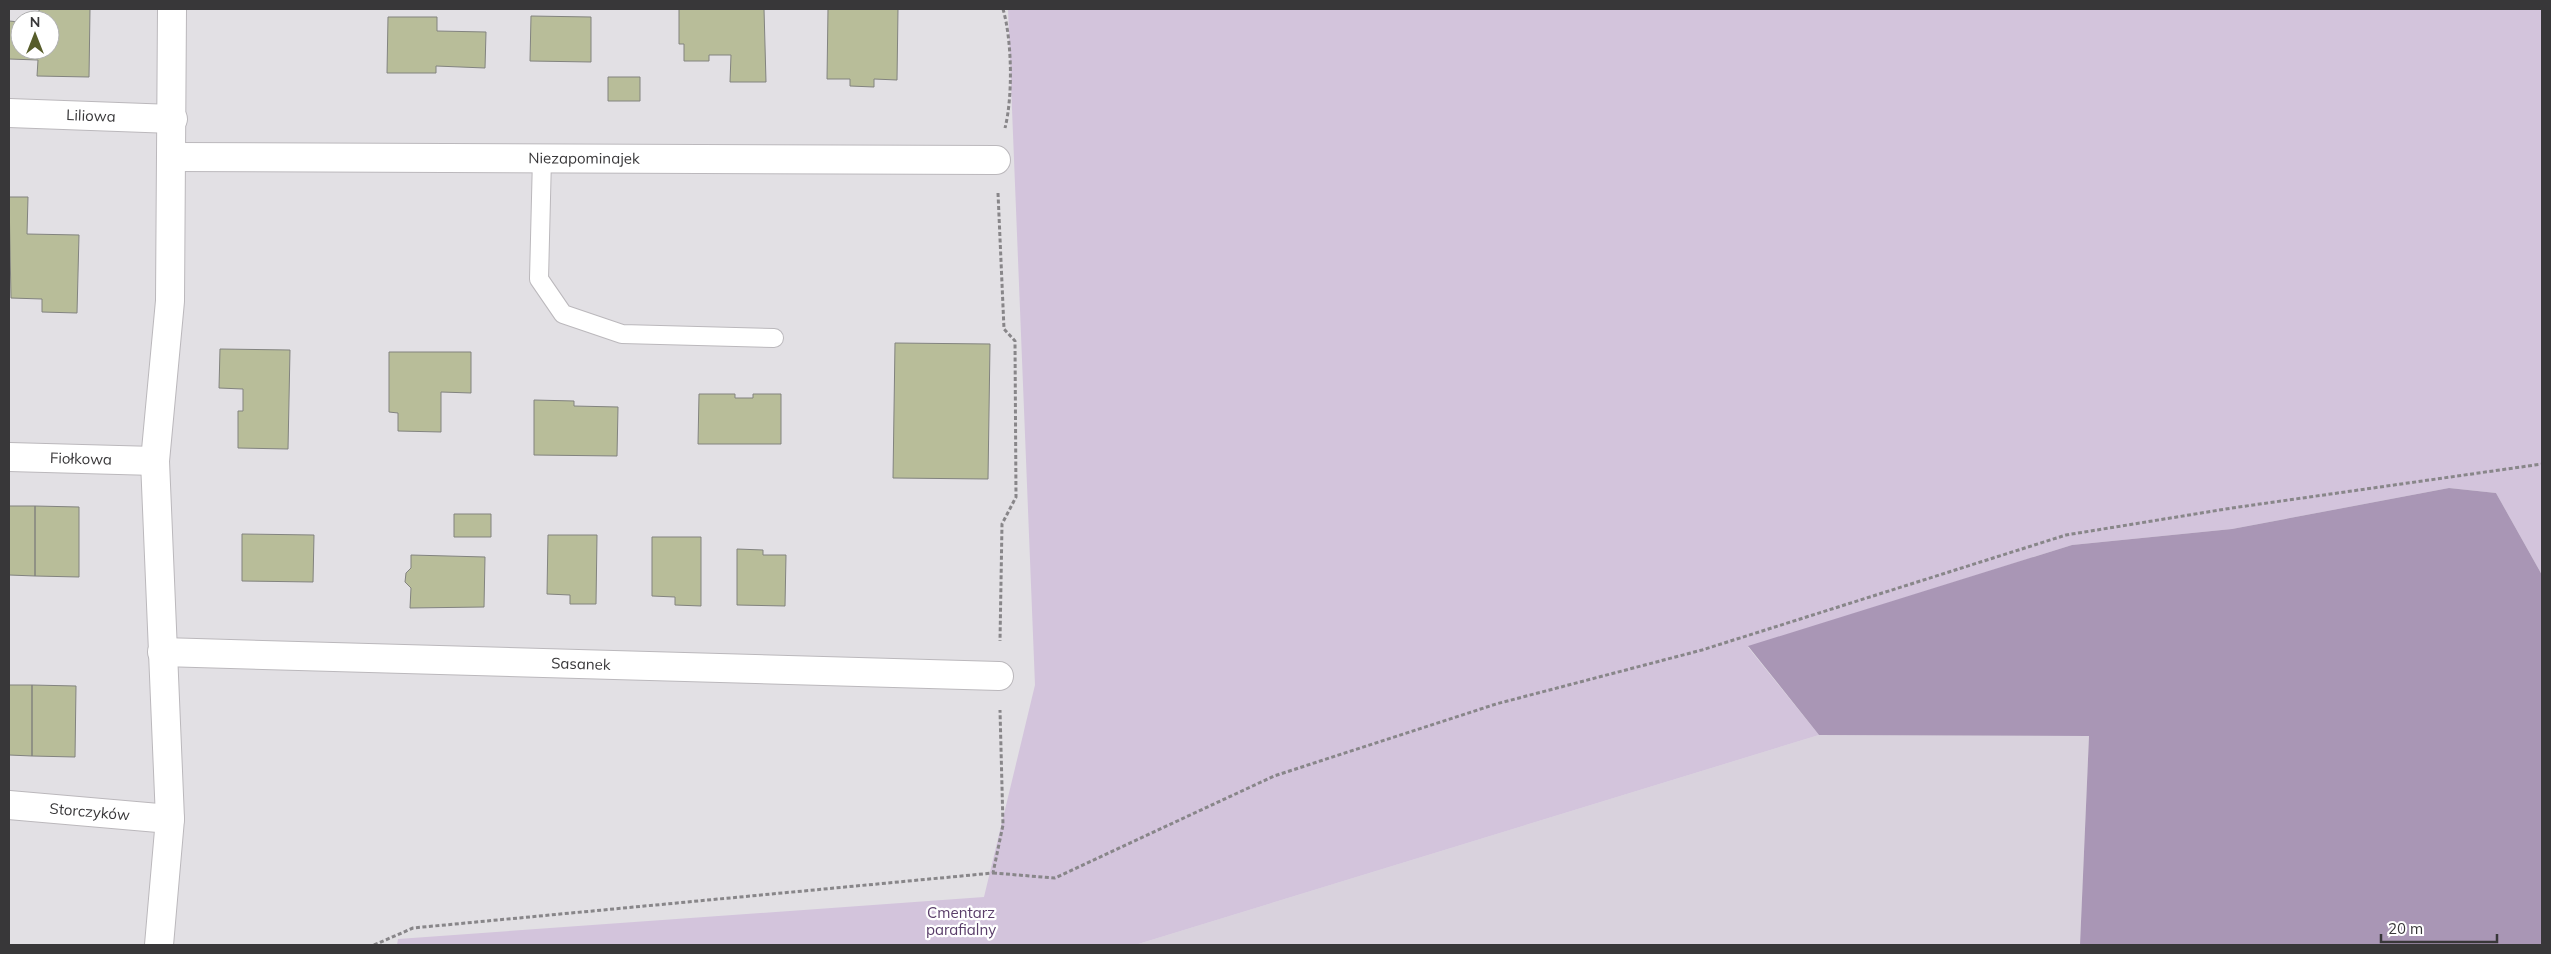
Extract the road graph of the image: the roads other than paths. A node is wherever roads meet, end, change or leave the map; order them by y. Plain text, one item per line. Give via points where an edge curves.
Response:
1 (172, 9) edge
2 (9, 113) edge
3 (173, 119) junction
4 (173, 156) junction
5 (542, 158) junction
6 (996, 160) road end
7 (774, 338) dead end
8 (9, 457) edge
9 (155, 461) junction
10 (162, 652) junction
11 (999, 676) road end
12 (9, 804) edge
13 (170, 819) junction
14 (159, 945) edge

1 - 3 street
2 - 3 street, Liliowa
3 - 4 street
4 - 5 street, Niezapominajek
4 - 9 street via 170,302
5 - 6 street, Niezapominajek
5 - 7 lane via 539,279 563,314 622,334
8 - 9 street, Fiołkowa
9 - 10 street
10 - 11 street, Sasanek
10 - 13 street
12 - 13 street, Storczyków
13 - 14 street

